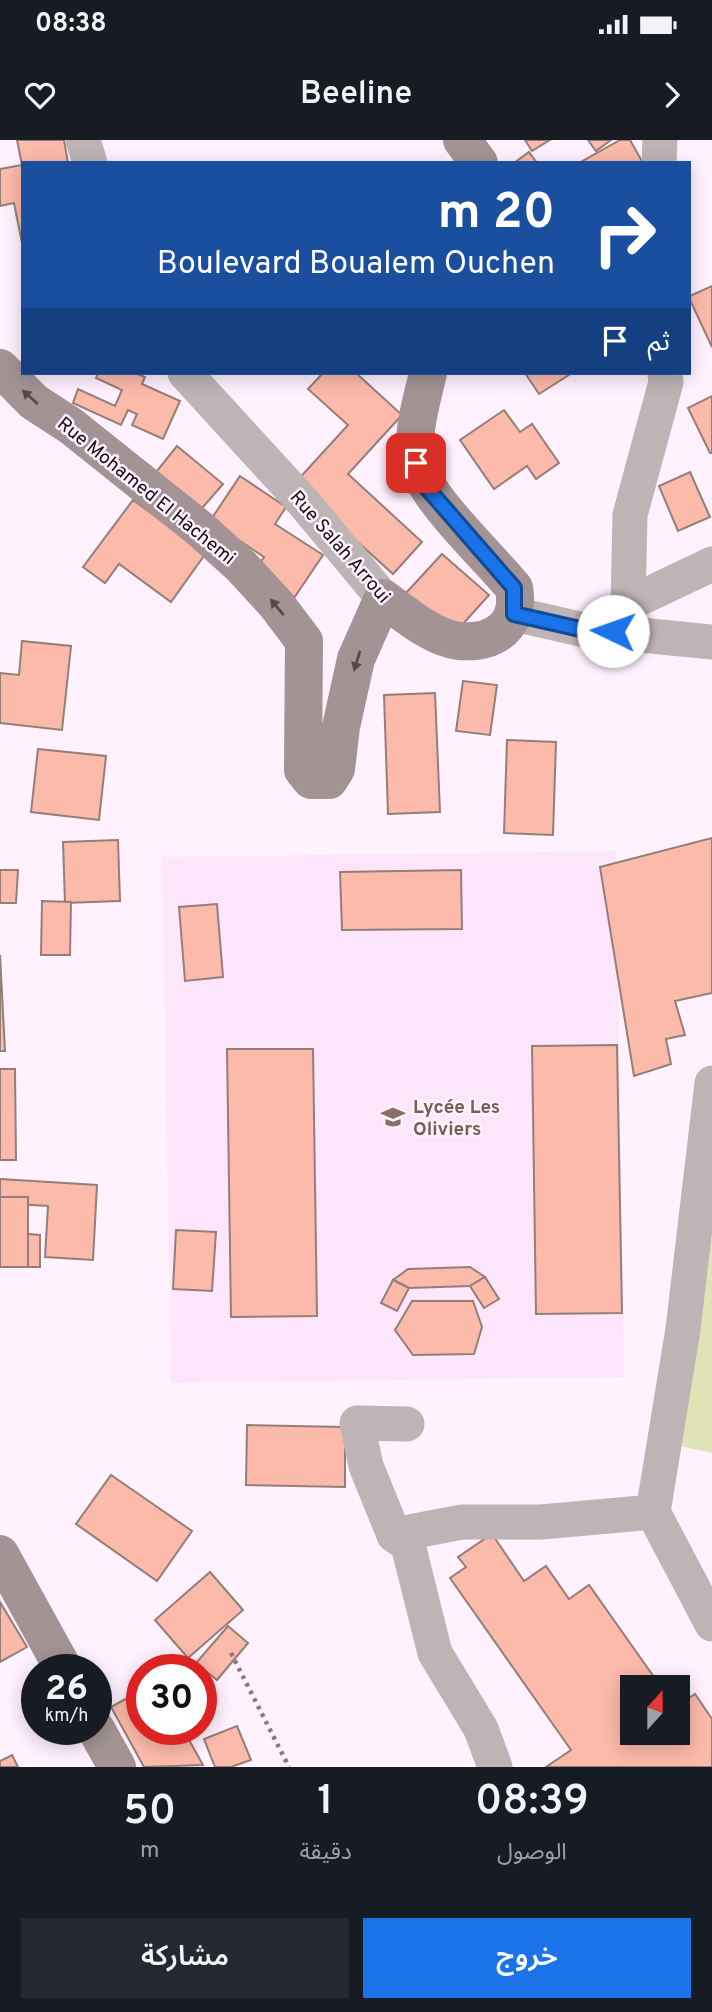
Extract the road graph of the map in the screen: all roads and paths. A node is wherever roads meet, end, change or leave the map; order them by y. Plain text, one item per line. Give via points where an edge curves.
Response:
1 (83, 140) edge
2 (462, 140) edge
3 (660, 140) edge
4 (89, 161) edge
5 (478, 161) edge
6 (659, 161) edge
7 (0, 368) edge
8 (187, 375) edge
9 (428, 375) edge
10 (665, 375) edge
11 (712, 564) edge
12 (383, 598) junction
13 (515, 608) junction
14 (620, 617) junction
15 (712, 642) edge
16 (712, 1083) edge
17 (407, 1424) dead end
18 (653, 1512) junction
19 (394, 1535) junction
20 (0, 1554) edge
21 (712, 1624) edge
22 (231, 1653) dead end
23 (55, 1654) edge
24 (105, 1745) edge
25 (117, 1767) edge
26 (289, 1767) edge
27 (495, 1767) edge

1 - 4 street
2 - 5 main road
3 - 6 street
12 -> 7 main road, Rue Mohamed El Hachemi via 356,659 336,769 329,780 311,780 303,771 301,740 304,642 290,623 241,566 200,529 34,402
8 - 12 street, Rue Salah Arroui
9 - 13 main road via 417,428 416,463 427,488 514,588
10 - 14 street via 630,515
11 - 14 street
12 - 13 main road, Rue Salah Arroui via 414,620 459,641 495,635 508,626
13 - 14 street via 580,629
14 - 15 street
16 - 18 street via 683,1329
17 - 19 street via 357,1423 366,1466
18 - 19 street via 541,1522 462,1522
18 - 21 street
19 - 27 street via 408,1545 435,1653 481,1729
20 - 23 main road
22 - 26 path
24 - 25 main road

